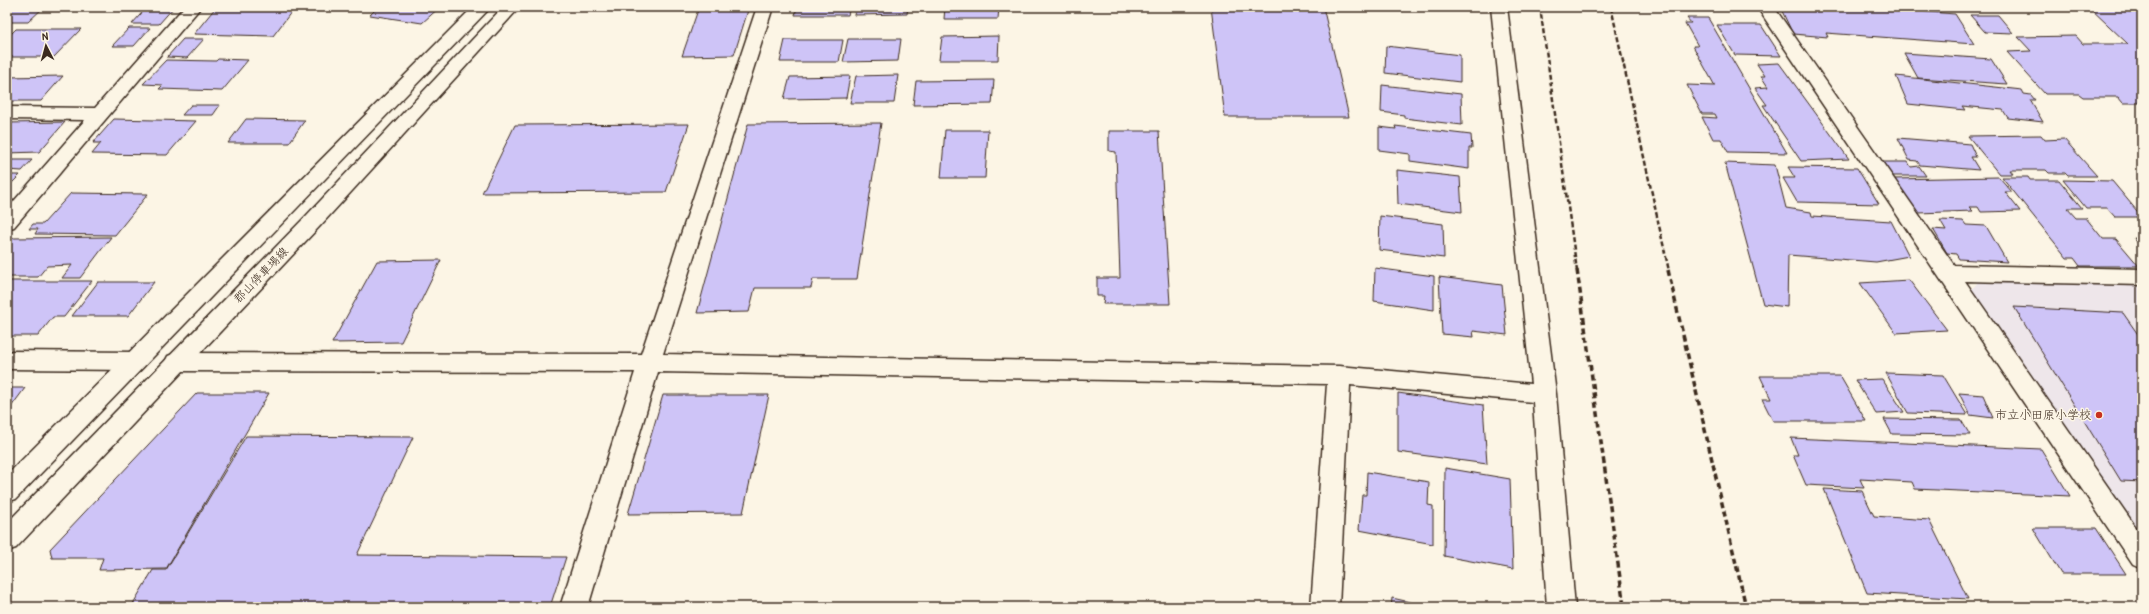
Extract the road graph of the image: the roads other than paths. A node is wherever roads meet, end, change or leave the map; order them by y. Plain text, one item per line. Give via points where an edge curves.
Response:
1 (193, 7) edge
2 (483, 7) edge
3 (512, 7) edge
4 (765, 7) edge
5 (1499, 7) edge
6 (1765, 7) edge
7 (7, 113) edge
8 (102, 114) junction
9 (7, 222) edge
10 (1947, 273) junction
11 (2142, 277) edge
12 (7, 360) edge
13 (135, 361) junction
14 (176, 362) junction
15 (649, 363) junction
16 (1339, 375) junction
17 (1544, 394) junction
18 (7, 491) edge
19 (7, 540) edge
20 (2142, 558) edge
21 (574, 607) edge
22 (1325, 607) edge
23 (1561, 607) edge

1 - 8 street
2 - 13 street
3 - 14 street, 郡山停車場線 via 313,222
4 - 15 street
5 - 17 street
6 - 10 street
7 - 8 street
8 - 9 street
10 - 11 street
10 - 20 street
12 - 13 street
13 - 18 street
14 - 15 street
14 - 19 street, 郡山停車場線
15 - 16 street
15 - 21 street
16 - 17 street
16 - 22 street
17 - 23 street

